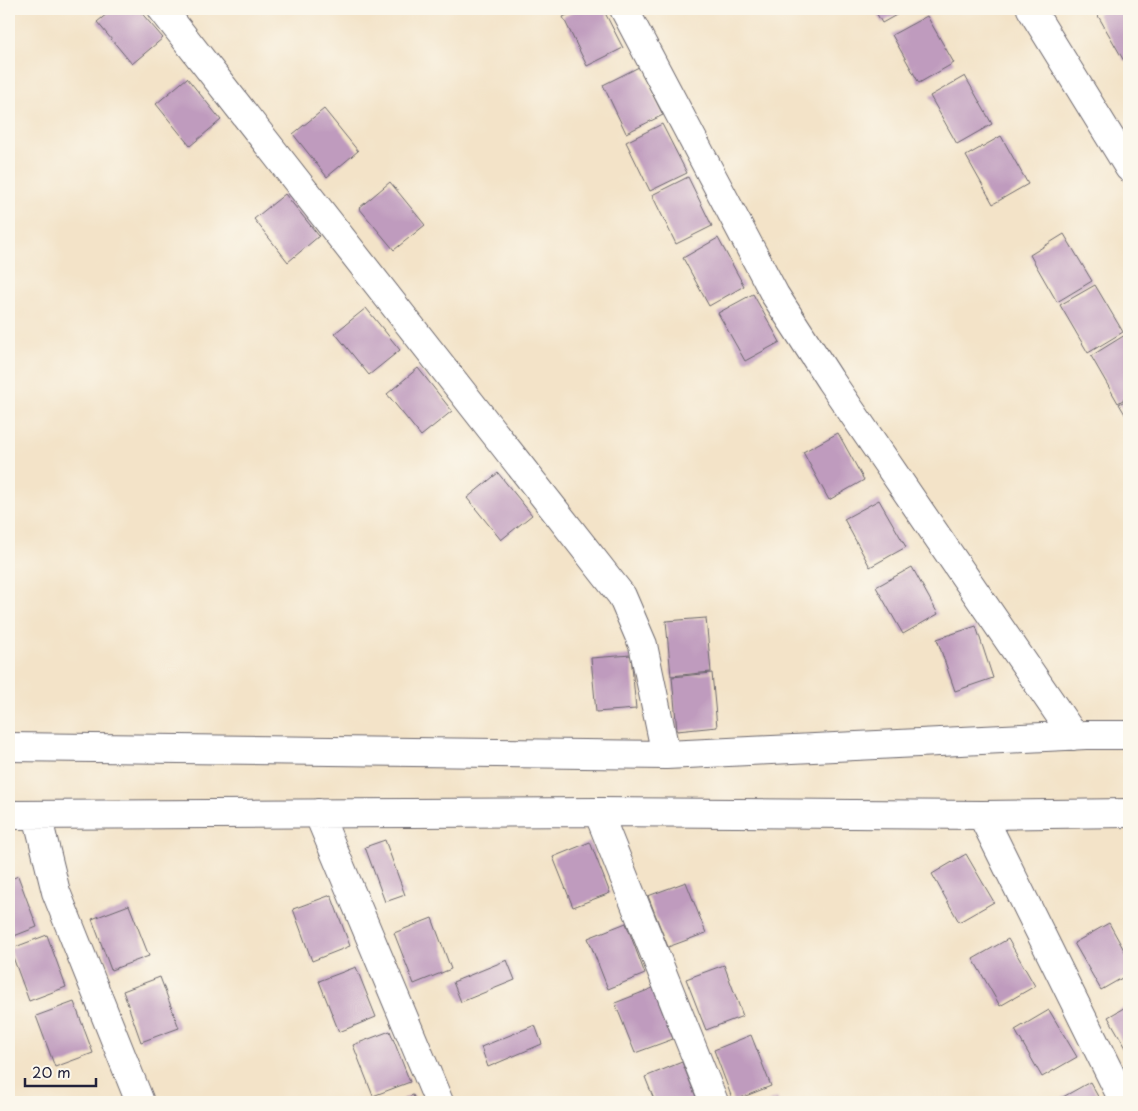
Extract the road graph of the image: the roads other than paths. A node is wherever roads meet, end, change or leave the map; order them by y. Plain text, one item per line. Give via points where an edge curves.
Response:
1 (162, 9) edge
2 (624, 9) edge
3 (1030, 9) edge
4 (1129, 168) edge
5 (1129, 735) edge
6 (1074, 736) junction
7 (9, 747) edge
8 (666, 755) junction
9 (598, 812) junction
10 (318, 813) junction
11 (1129, 813) edge
12 (9, 815) edge
13 (36, 815) junction
14 (982, 815) junction
15 (140, 1102) edge
16 (439, 1102) edge
17 (714, 1102) edge
18 (1124, 1102) edge

1 - 8 street via 622,596 643,645
2 - 6 street via 775,295
3 - 4 street
5 - 6 street
6 - 8 street
7 - 8 street
9 - 10 street
9 - 14 street
9 - 17 street
10 - 13 street
10 - 16 street
11 - 14 street
12 - 13 street
13 - 15 street via 56,892
14 - 18 street

